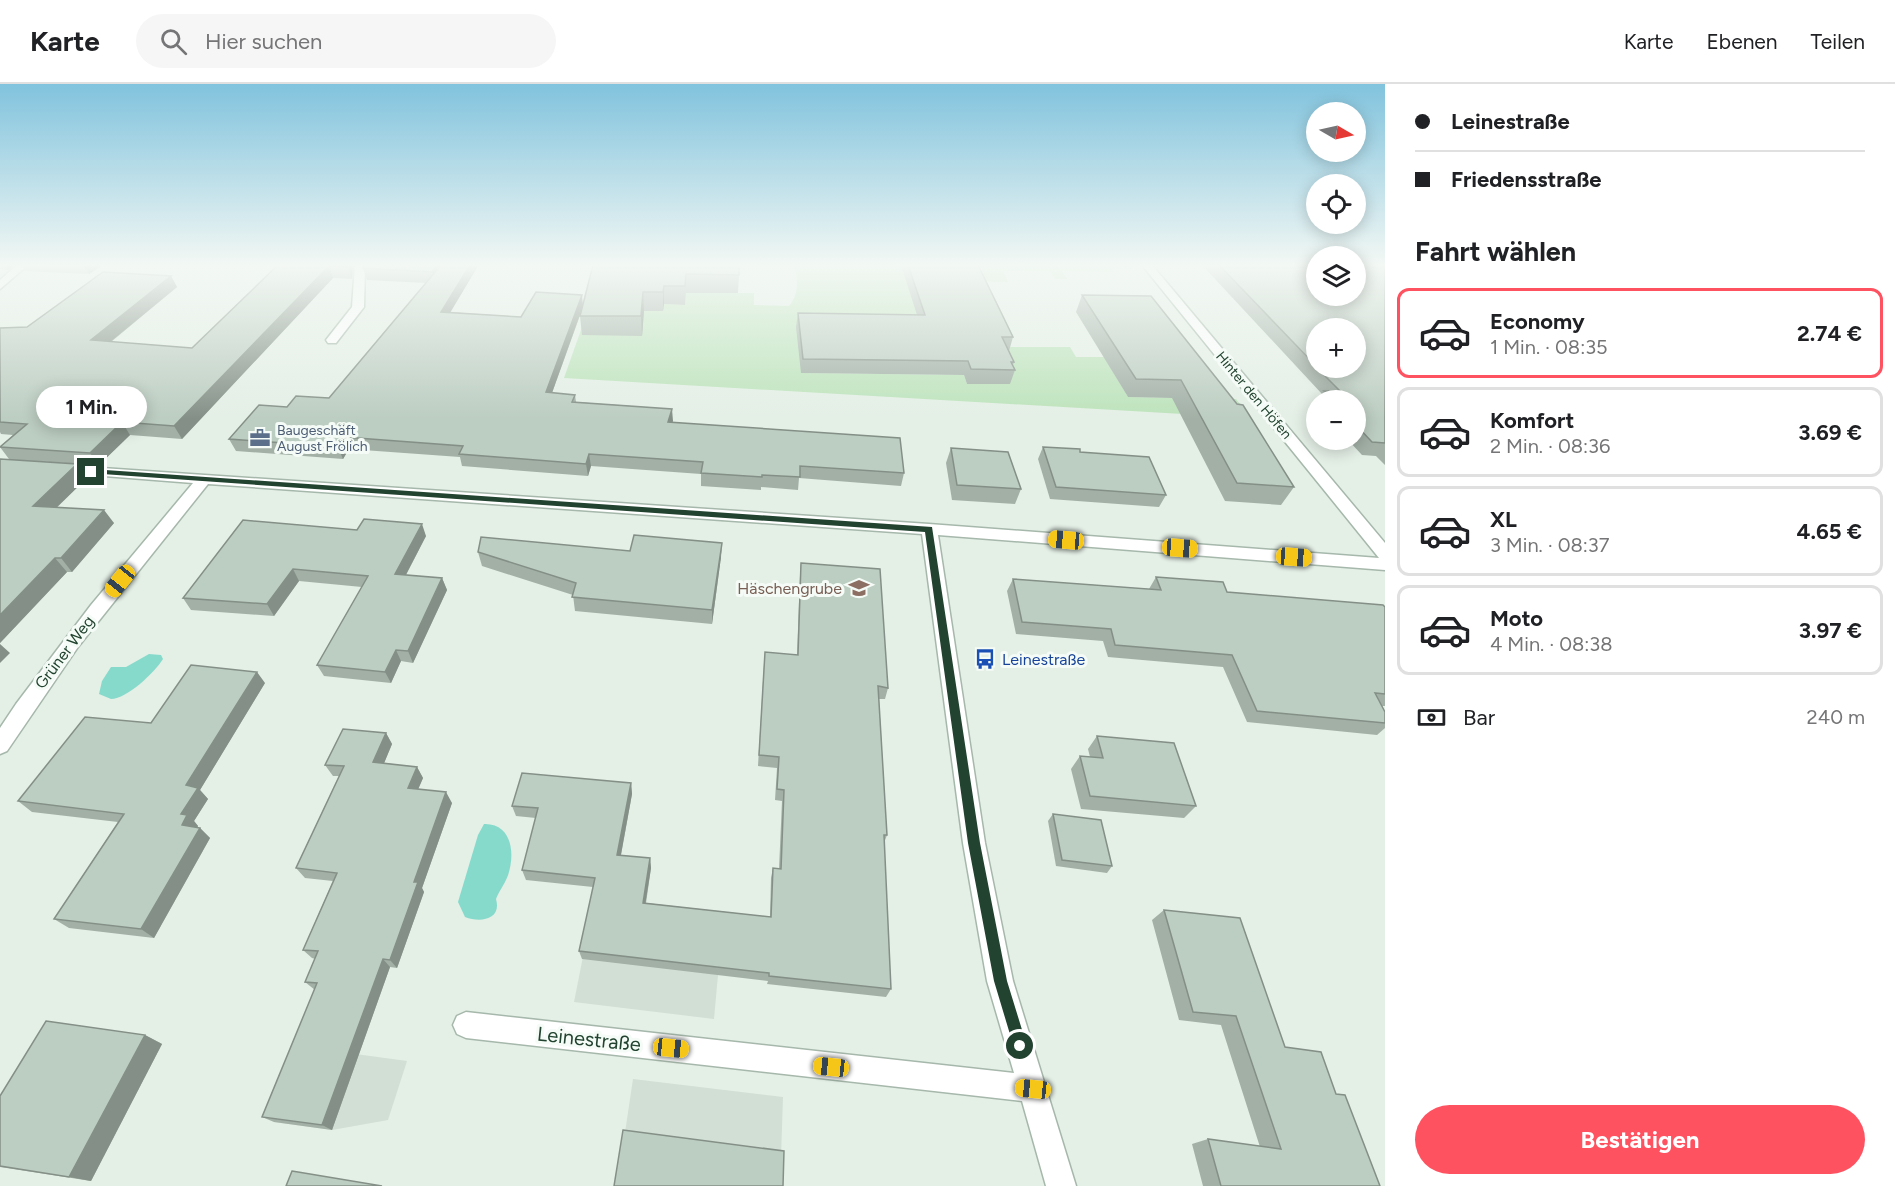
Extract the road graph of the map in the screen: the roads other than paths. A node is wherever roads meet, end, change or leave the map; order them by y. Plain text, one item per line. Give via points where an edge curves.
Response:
1 (351, 316) edge
2 (1189, 316) edge
3 (332, 340) dead end
4 (46, 469) edge
5 (203, 480) junction
6 (929, 529) junction
7 (1385, 554) edge
8 (1385, 564) edge
9 (0, 745) edge
10 (466, 1025) dead end
11 (1033, 1089) junction
12 (1061, 1186) edge

1 - 3 street
2 - 7 street, Hinter den Höfen
4 - 5 street
5 - 6 street
5 - 9 street, Grüner Weg via 65,649
6 - 8 street
6 - 11 street via 974,843 1000,981
10 - 11 street, Leinestraße
11 - 12 street

